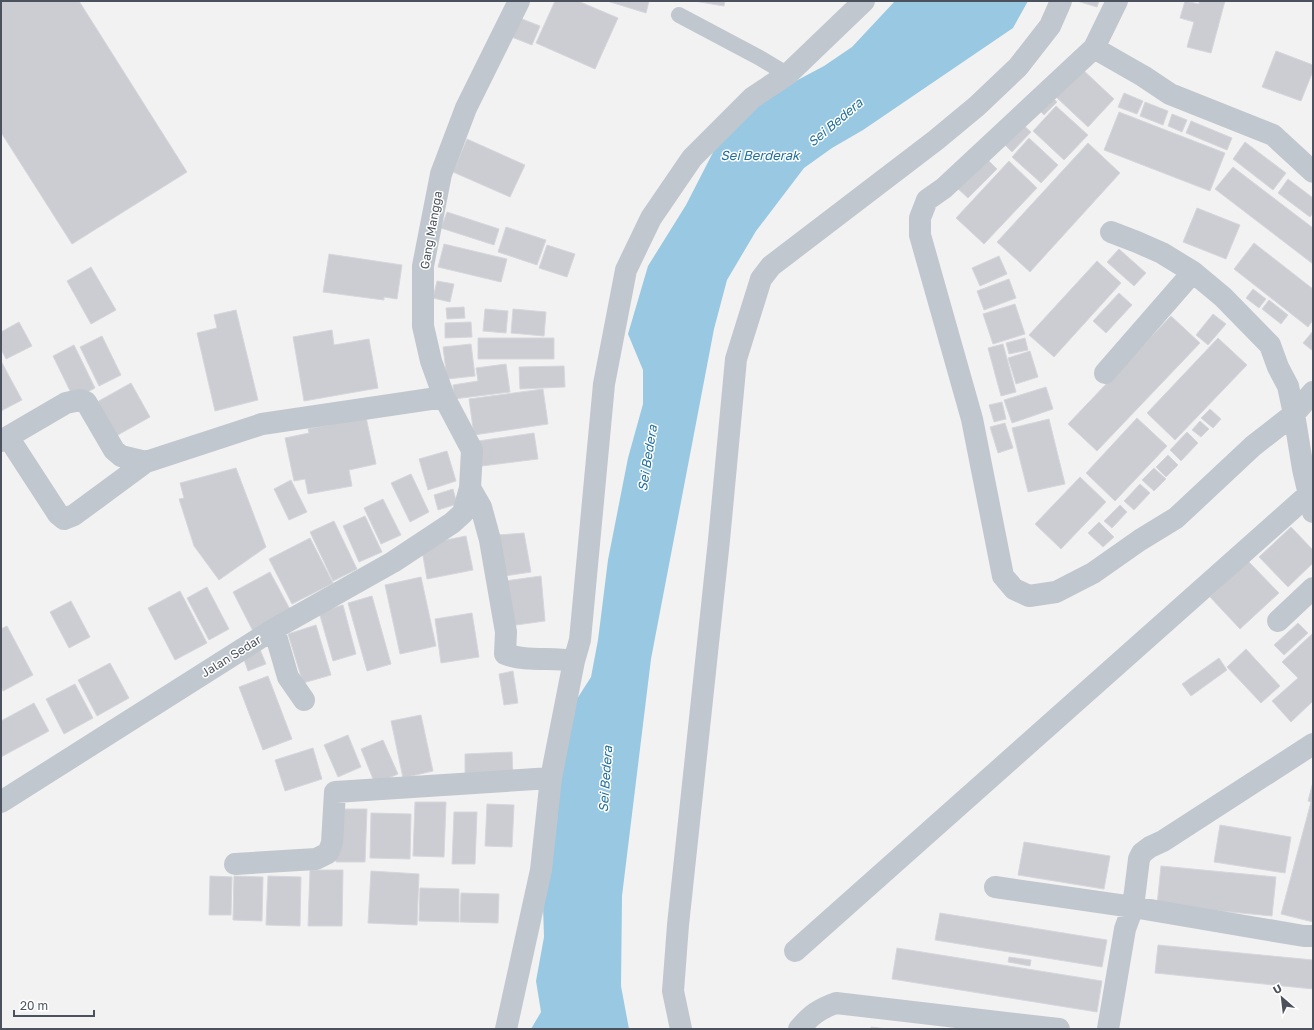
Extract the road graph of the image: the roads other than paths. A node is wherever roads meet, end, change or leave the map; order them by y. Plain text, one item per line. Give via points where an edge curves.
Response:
1 (519, 1) edge
2 (864, 1) edge
3 (1061, 1) edge
4 (1117, 1) edge
5 (679, 15) dead end
6 (1094, 48) junction
7 (788, 74) junction
8 (1313, 172) edge
9 (1111, 232) dead end
10 (1193, 272) junction
11 (1105, 373) dead end
12 (1313, 392) edge
13 (444, 398) junction
14 (1294, 414) junction
15 (4, 439) edge
16 (146, 462) junction
17 (470, 488) junction
18 (1311, 504) edge
19 (463, 513) joint
20 (1313, 588) edge
21 (1278, 621) dead end
22 (274, 630) junction
23 (574, 661) junction
24 (304, 700) dead end
25 (1313, 744) edge
26 (551, 778) junction
27 (1, 802) edge
28 (234, 864) dead end
29 (995, 887) dead end
30 (1133, 907) junction
31 (1313, 936) edge
32 (795, 951) dead end
33 (925, 1021) edge
34 (506, 1029) edge
35 (681, 1029) edge
36 (799, 1029) edge
37 (1058, 1029) edge
38 (1108, 1029) edge

1 - 13 street, Gang Mangga via 466,108 441,174 423,266 423,326 430,361
2 - 7 street
3 - 35 street via 1050,26 1018,67 977,106 771,266 761,279 736,359 678,925 673,991
4 - 6 street
5 - 7 lane
6 - 8 street via 1170,94 1273,135
6 - 14 street via 944,188 927,200 920,218 920,235 972,419 1003,576 1014,589 1029,596 1056,592 1093,572 1176,518 1253,446
7 - 23 street via 752,98 692,158 651,218 626,270 604,384 580,640
9 - 10 street via 1162,254
10 - 11 street
10 - 14 street via 1223,297 1270,345 1288,386
12 - 14 street
13 - 16 street via 262,424
13 - 17 street, Gang Mangga via 472,450
14 - 18 street via 1302,469
15 - 16 street via 66,403 80,400 86,402 114,450 121,456
15 - 16 street via 58,514 64,518 74,515
17 - 19 street, Gang Mangga
17 - 23 street via 481,507 490,540 506,632 505,654 516,658
18 - 32 street
19 - 22 street, Jalan Sedar via 393,562
20 - 21 street
22 - 24 street via 288,677
22 - 27 street, Jalan Sedar
23 - 26 street
25 - 30 street via 1142,853
26 - 28 street via 335,792 332,843 328,853 316,859
26 - 34 street via 541,870
29 - 30 street
30 - 31 street
30 - 38 street via 1125,929
33 - 36 street via 836,1003 810,1015
33 - 37 street

